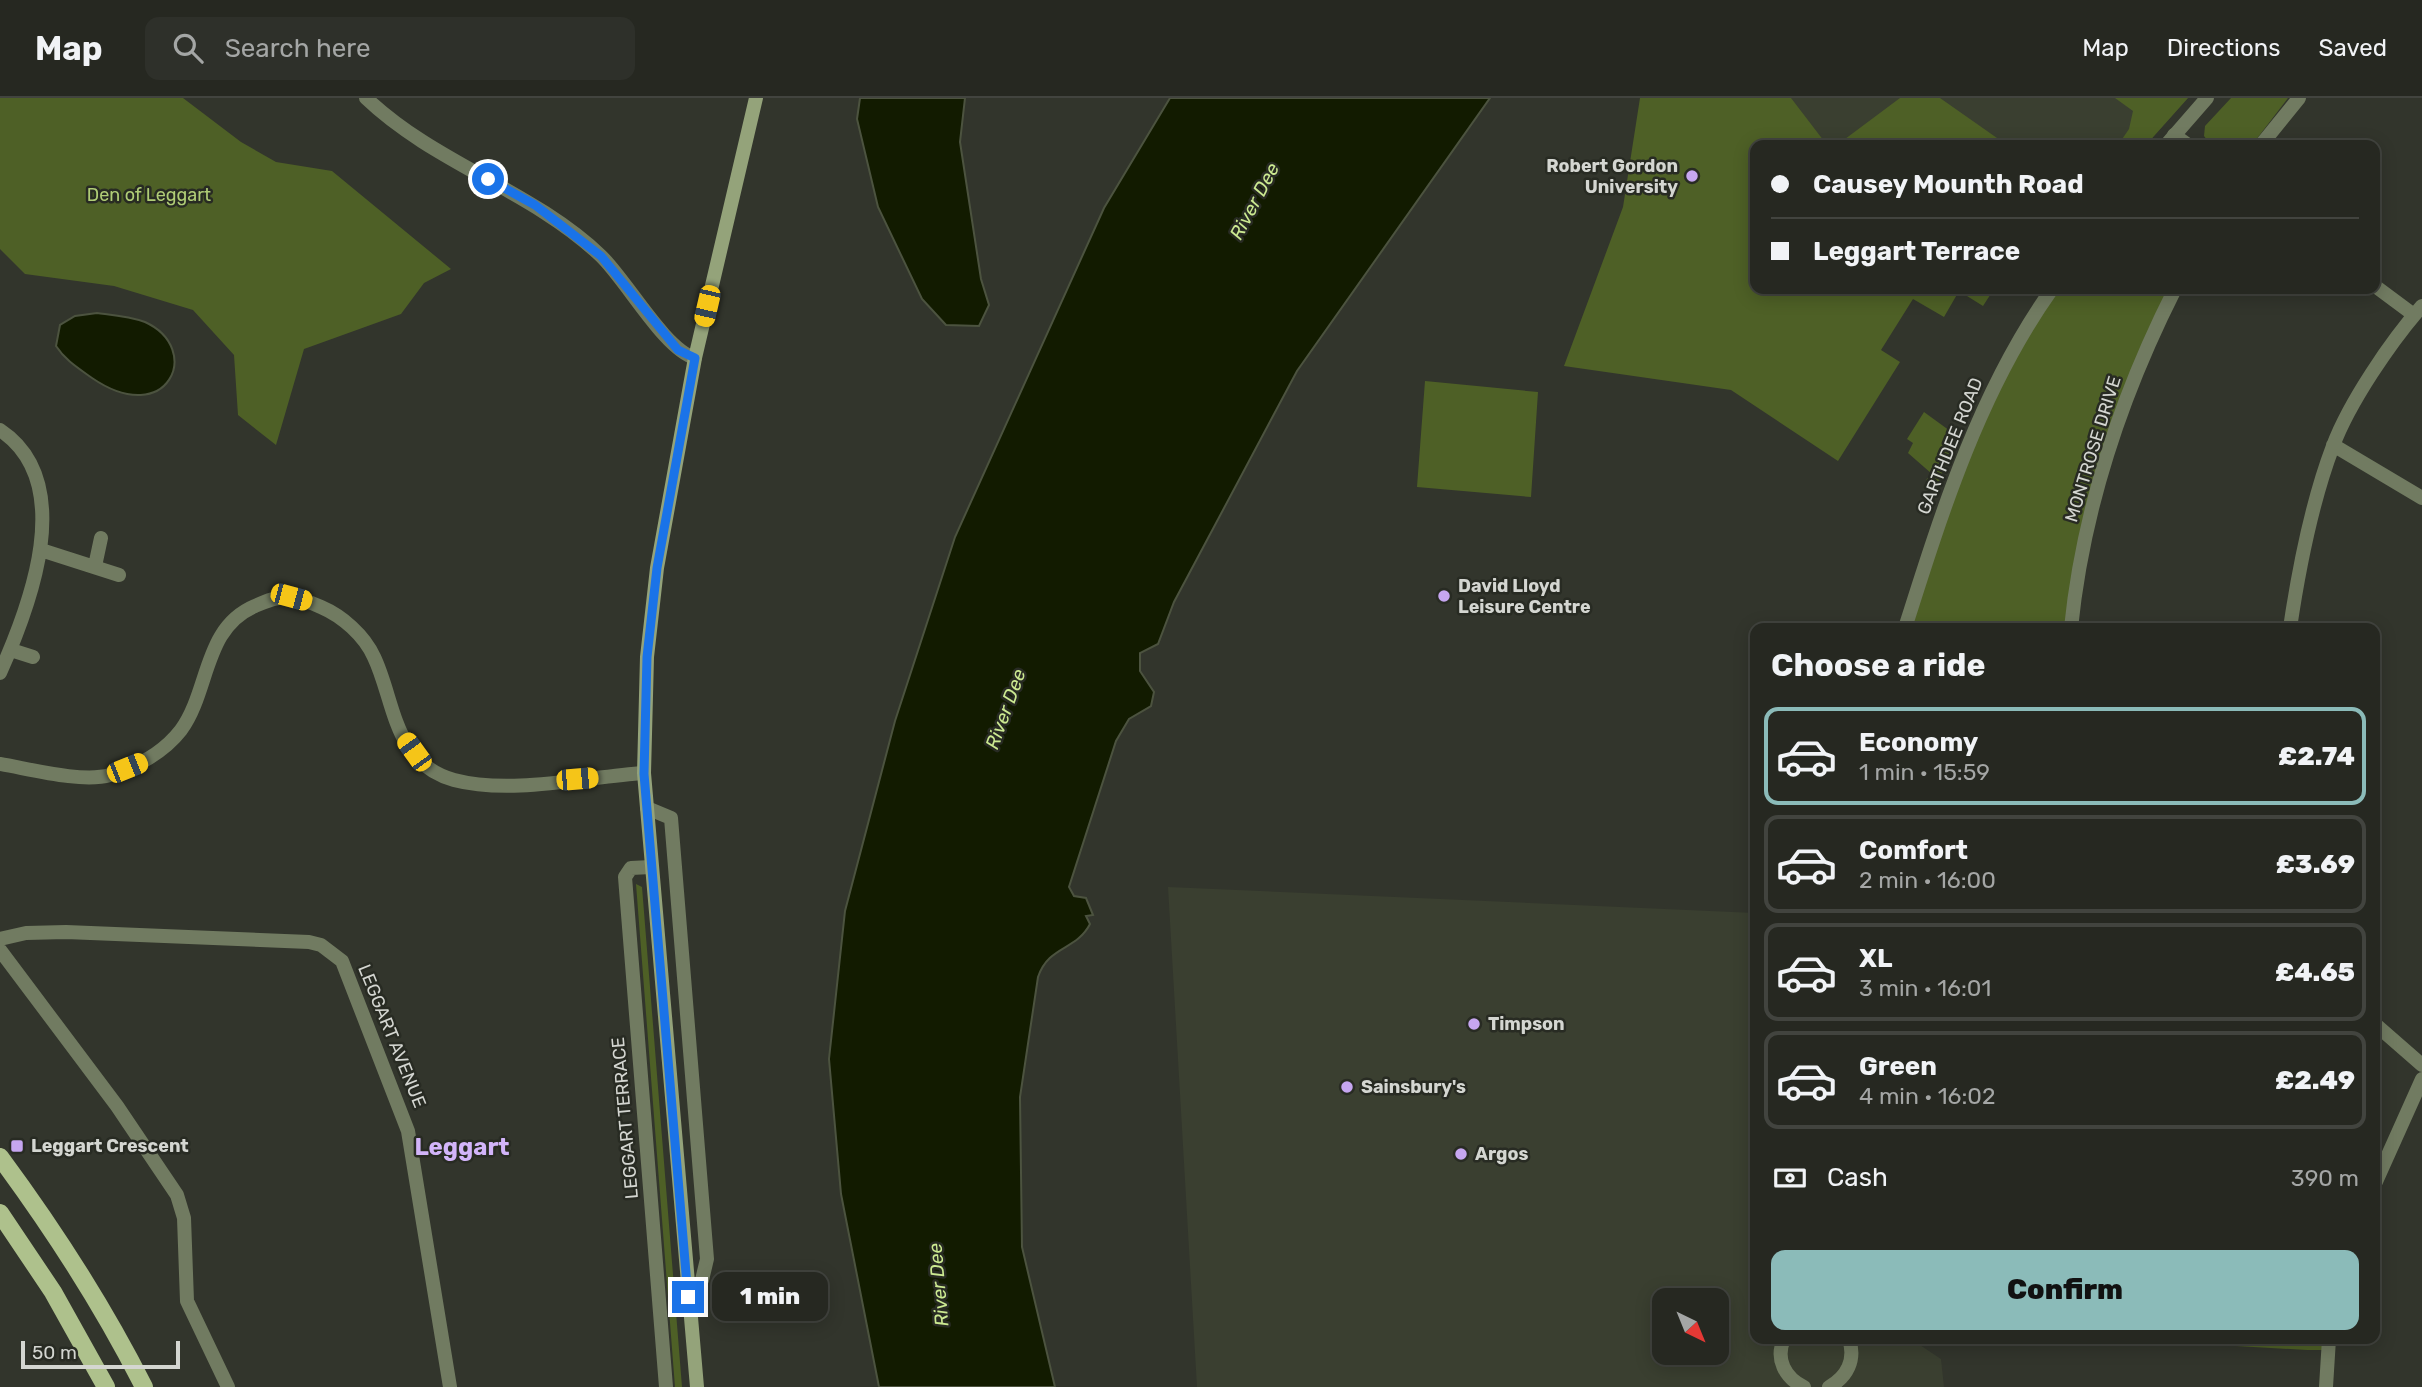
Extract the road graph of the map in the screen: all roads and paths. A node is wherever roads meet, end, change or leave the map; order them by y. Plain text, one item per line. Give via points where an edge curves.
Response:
1 (366, 98) edge
2 (756, 98) edge
3 (2207, 98) edge
4 (2299, 98) edge
5 (2170, 140) edge
6 (2265, 140) edge
7 (2380, 289) edge
8 (2049, 294) edge
9 (2173, 294) edge
10 (2418, 311) edge
11 (695, 358) junction
12 (0, 430) edge
13 (2333, 444) junction
14 (2422, 498) edge
15 (102, 538) dead end
16 (41, 550) junction
17 (95, 566) junction
18 (119, 575) dead end
19 (1907, 623) edge
20 (2072, 623) edge
21 (2291, 623) edge
22 (11, 650) junction
23 (33, 657) dead end
24 (0, 673) edge
25 (0, 764) edge
26 (644, 774) junction
27 (647, 808) junction
28 (651, 867) junction
29 (0, 939) edge
30 (0, 950) edge
31 (2380, 1028) edge
32 (2422, 1065) edge
33 (2422, 1079) edge
34 (0, 1157) edge
35 (2380, 1173) edge
36 (0, 1213) edge
37 (688, 1297) junction
38 (1783, 1344) edge
39 (1850, 1344) edge
40 (2329, 1344) edge
41 (1846, 1380) edge
42 (1791, 1381) edge
43 (106, 1387) edge
44 (144, 1387) edge
45 (228, 1387) edge
46 (450, 1387) edge
47 (666, 1387) edge
48 (696, 1387) edge
49 (1804, 1387) edge
50 (1829, 1387) edge
51 (2326, 1387) edge

1 - 11 street via 418,140 569,229 614,270 678,350
2 - 11 main road
3 - 5 street
4 - 6 street
7 - 10 street
8 - 19 street, GARTHDEE ROAD via 2007,358 1977,425
9 - 20 street, MONTROSE DRIVE via 2135,374 2116,429 2081,565
10 - 13 street via 2369,378
11 - 26 main road via 657,568 647,657
12 - 16 street via 18,447 41,492
13 - 14 street
13 - 21 street via 2300,562
15 - 17 street
16 - 17 street
16 - 22 street
17 - 18 street
22 - 23 street
22 - 24 street
25 - 26 street via 108,776 146,760 181,729 221,634 250,608 291,597 330,611 365,642 399,732 428,767 452,779 502,785
26 - 27 main road
27 - 28 main road
27 - 37 street via 671,818 706,1259 702,1280
28 - 37 main road
28 - 47 street, LEGGART TERRACE via 631,867 625,877
29 - 46 street, LEGGART AVENUE via 66,932 309,942 332,951 342,961 408,1131
30 - 45 street via 177,1195 184,1217 187,1301
31 - 32 street
33 - 35 street
34 - 44 main road via 102,1308
36 - 43 main road via 53,1292
37 - 48 main road
38 - 42 street via 1780,1355
39 - 41 street
40 - 51 street
41 - 50 street
42 - 49 street

